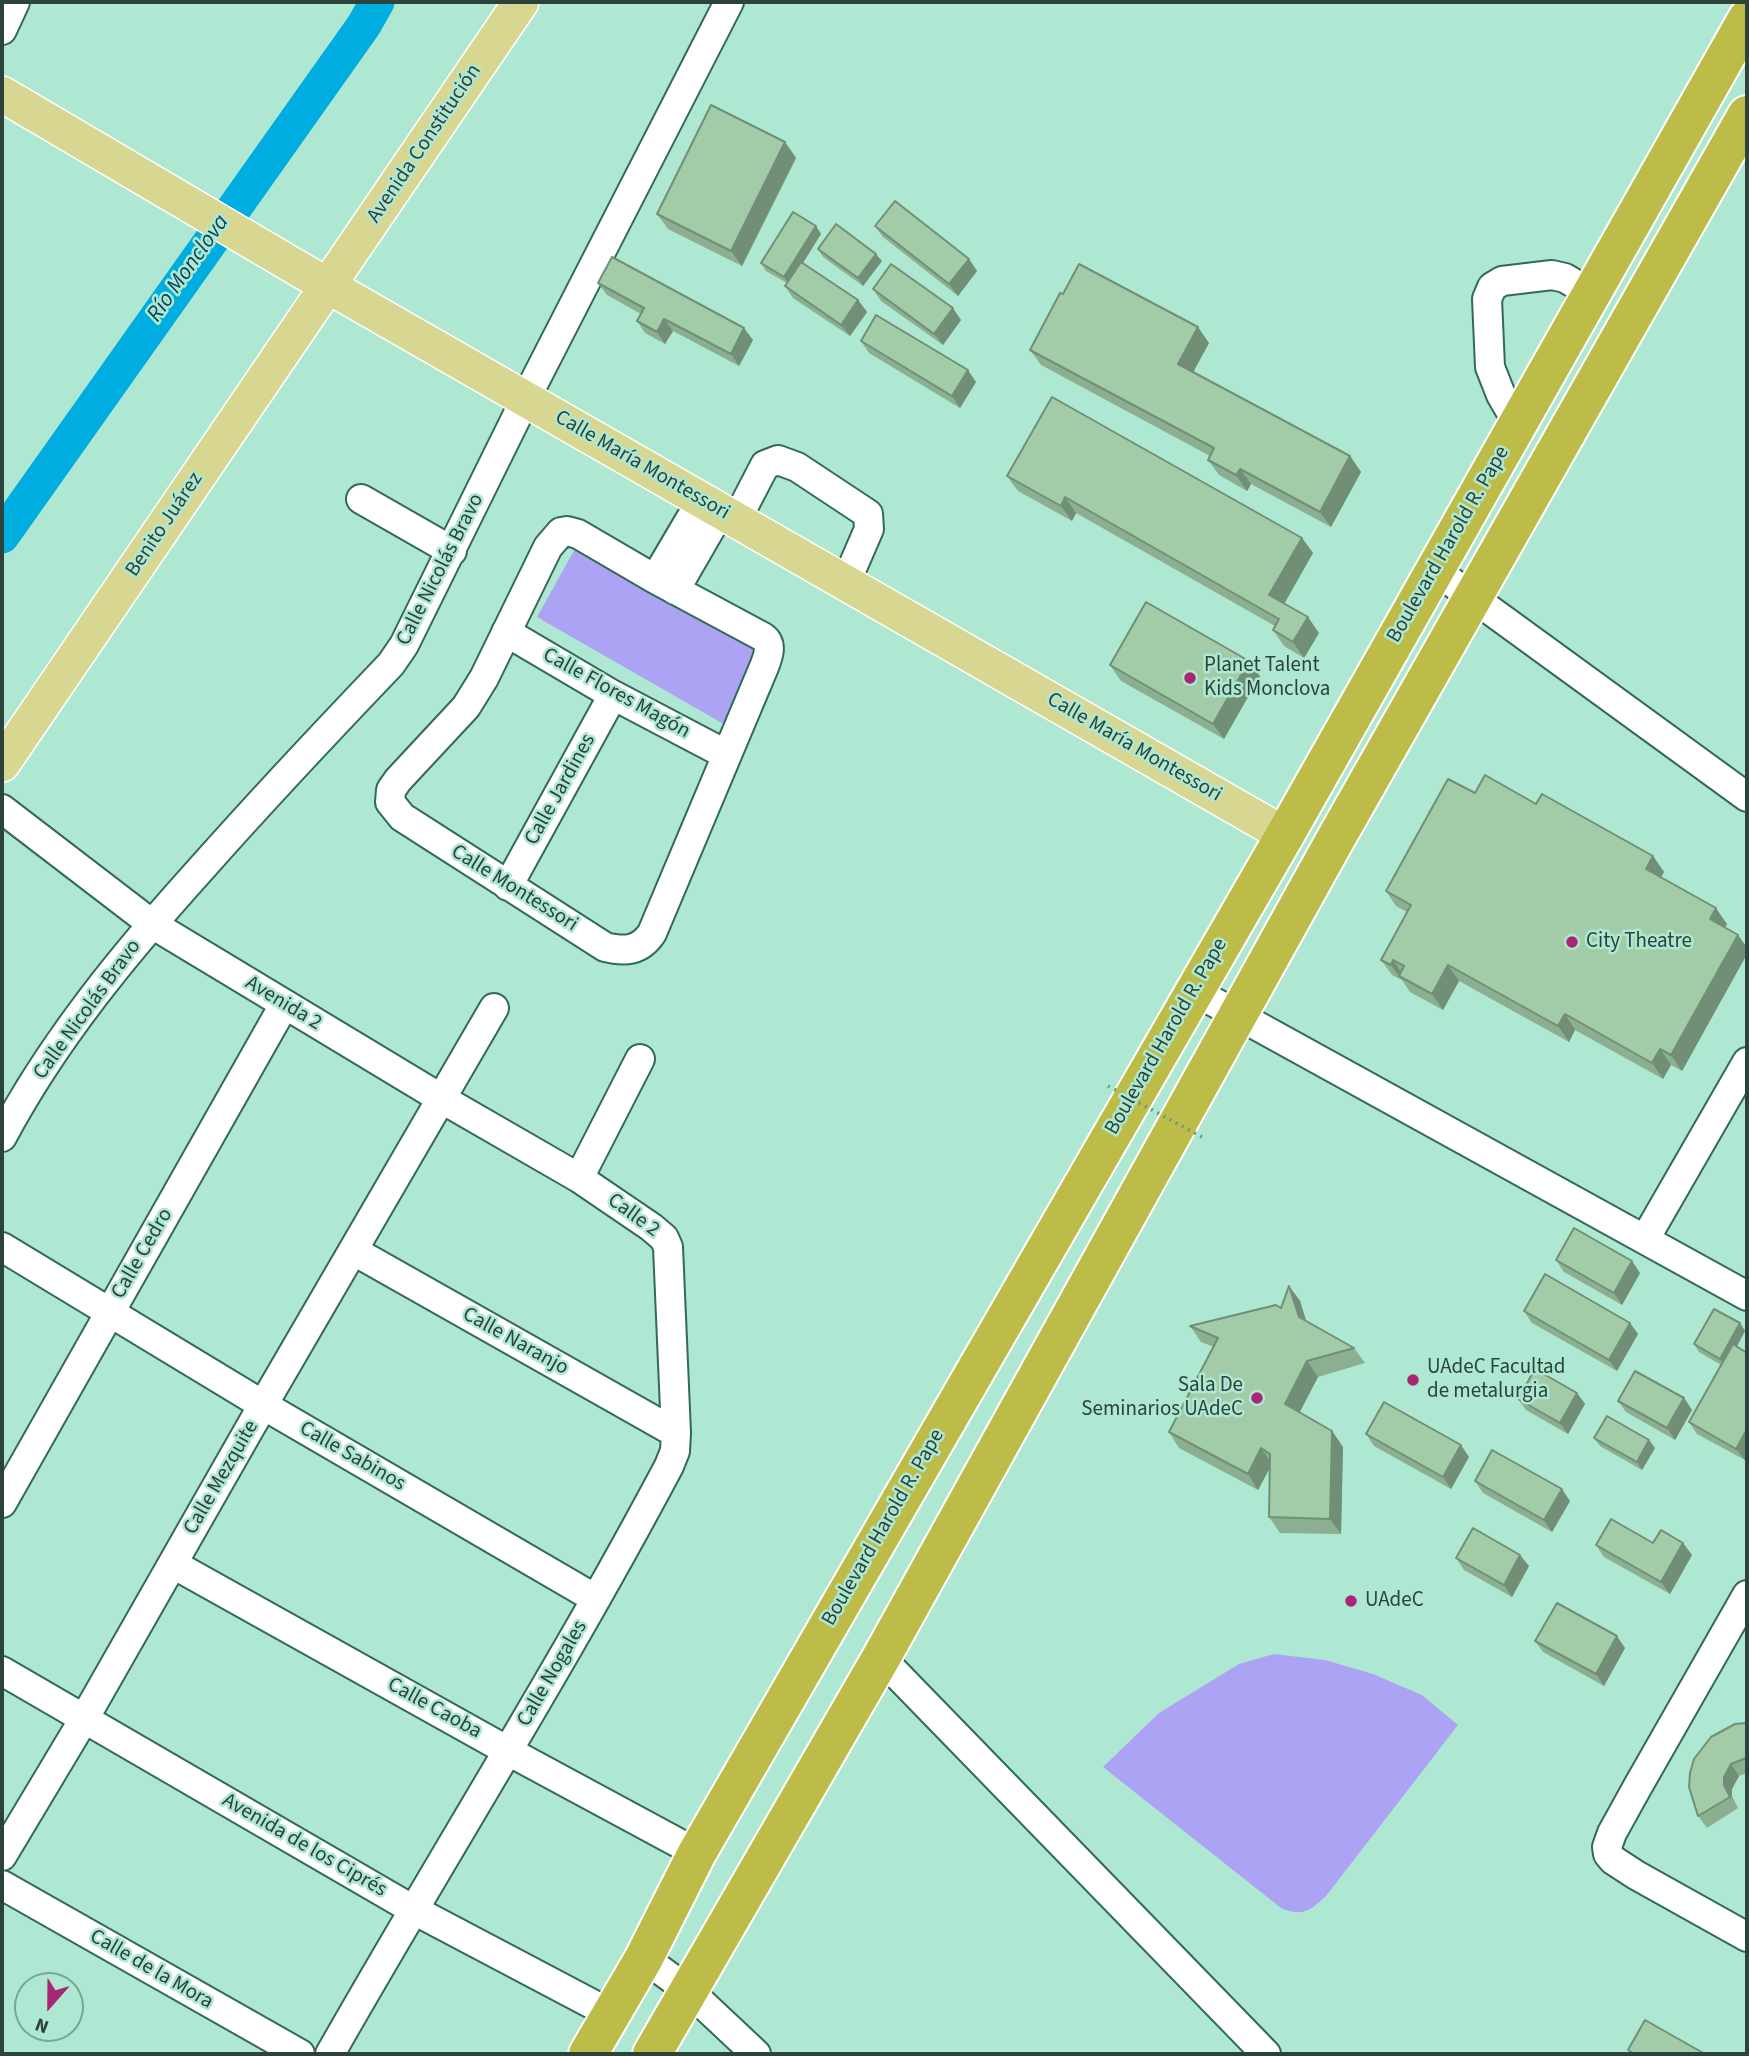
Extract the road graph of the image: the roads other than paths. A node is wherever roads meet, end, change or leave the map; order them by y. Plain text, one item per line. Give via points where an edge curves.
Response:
1 (15, 2) edge
2 (521, 2) edge
3 (729, 2) edge
4 (1747, 19) edge
5 (2, 30) edge
6 (2, 94) edge
7 (1747, 115) edge
8 (316, 279) junction
9 (1592, 294) junction
10 (526, 398) junction
11 (1518, 424) junction
12 (361, 499) dead end
13 (719, 511) junction
14 (452, 551) junction
15 (1435, 570) junction
16 (846, 582) junction
17 (665, 584) junction
18 (1474, 597) junction
19 (506, 632) junction
20 (613, 695) junction
21 (727, 755) junction
22 (2, 764) edge
23 (1747, 797) edge
24 (2, 809) edge
25 (1285, 835) junction
26 (508, 886) junction
27 (152, 923) junction
28 (1194, 991) junction
29 (284, 1005) junction
30 (494, 1008) dead end
31 (1238, 1015) junction
32 (640, 1059) dead end
33 (1747, 1062) edge
34 (442, 1099) junction
35 (2, 1137) edge
36 (579, 1178) junction
37 (1645, 1239) junction
38 (2, 1247) edge
39 (354, 1251) junction
40 (668, 1266) joint
41 (1747, 1296) edge
42 (110, 1311) junction
43 (263, 1405) junction
44 (676, 1433) junction
45 (2, 1503) edge
46 (173, 1564) junction
47 (1747, 1595) edge
48 (596, 1599) junction
49 (881, 1658) junction
50 (2, 1671) edge
51 (85, 1719) junction
52 (508, 1751) junction
53 (697, 1853) junction
54 (2, 1856) edge
55 (2, 1885) edge
56 (412, 1909) junction
57 (1747, 1937) edge
58 (644, 1958) junction
59 (689, 1991) junction
60 (611, 2014) junction
61 (300, 2054) edge
62 (330, 2054) edge
63 (588, 2054) edge
64 (652, 2054) edge
65 (756, 2054) edge
66 (1266, 2054) edge

1 - 5 street
2 - 8 main road, Avenida Constitución
3 - 10 street, Calle Nicolás Bravo
4 - 9 highway, Boulevard Harold R. Pape
6 - 8 main road, Calle María Montessori
7 - 18 highway
8 - 10 main road, Calle María Montessori
8 - 22 main road, Benito Juárez
9 - 11 highway, Boulevard Harold R. Pape
9 - 11 street via 1552,275 1502,281 1492,288 1487,299 1490,367
10 - 13 main road, Calle María Montessori
10 - 14 street, Calle Nicolás Bravo
11 - 15 highway, Boulevard Harold R. Pape
12 - 14 street
13 - 16 main road, Calle María Montessori
13 - 16 street via 765,465 778,460 797,467 868,514 869,529
13 - 17 street
14 - 27 street, Calle Nicolás Bravo via 391,664
15 - 18 street
15 - 25 highway, Boulevard Harold R. Pape
16 - 25 main road, Calle María Montessori
17 - 19 street, Calle Montessori via 578,534 561,532 548,547
17 - 21 street, Calle Montessori via 767,640 768,656
18 - 23 street
18 - 31 highway
19 - 20 street, Calle Flores Magón
19 - 26 street, Calle Montessori via 466,707 398,780 390,796 391,806 402,817
20 - 21 street, Calle Flores Magón
20 - 26 street, Calle Jardines
21 - 26 street, Calle Montessori via 652,933 634,949 605,947
24 - 27 street, Avenida 2
25 - 28 highway, Boulevard Harold R. Pape
27 - 29 street, Avenida 2
27 - 35 street, Calle Nicolás Bravo via 80,1013
28 - 31 street
28 - 53 highway, Boulevard Harold R. Pape
29 - 34 street, Avenida 2
29 - 42 street, Calle Cedro
30 - 34 street, Calle Mezquite
31 - 37 street
31 - 49 highway
32 - 36 street
33 - 37 street
34 - 36 street, Avenida 2
34 - 39 street, Calle Mezquite
36 - 40 street, Calle 2 via 664,1238
37 - 41 street
38 - 42 street, Calle Sabinos
39 - 43 street, Calle Mezquite
39 - 44 street, Calle Naranjo
40 - 44 street, Calle Nogales
42 - 43 street, Calle Sabinos
42 - 45 street, Calle Cedro
43 - 46 street, Calle Mezquite
43 - 48 street, Calle Sabinos
44 - 48 street, Calle Nogales via 669,1466
46 - 51 street, Calle Mezquite
46 - 52 street, Calle Caoba
47 - 57 street via 1607,1847 1613,1860 1636,1875
48 - 52 street, Calle Nogales
49 - 59 highway
49 - 66 street
50 - 51 street, Avenida de los Ciprés
51 - 54 street, Calle Mezquite
51 - 56 street, Avenida de los Ciprés
52 - 53 street, Calle Caoba
52 - 56 street, Calle Nogales
53 - 58 highway, Boulevard Harold R. Pape
55 - 61 street, Calle de la Mora
56 - 60 street, Avenida de los Ciprés
56 - 62 street, Calle Nogales
58 - 59 street
58 - 60 highway, Boulevard Harold R. Pape
59 - 64 highway
59 - 65 street
60 - 63 highway, Boulevard Harold R. Pape

